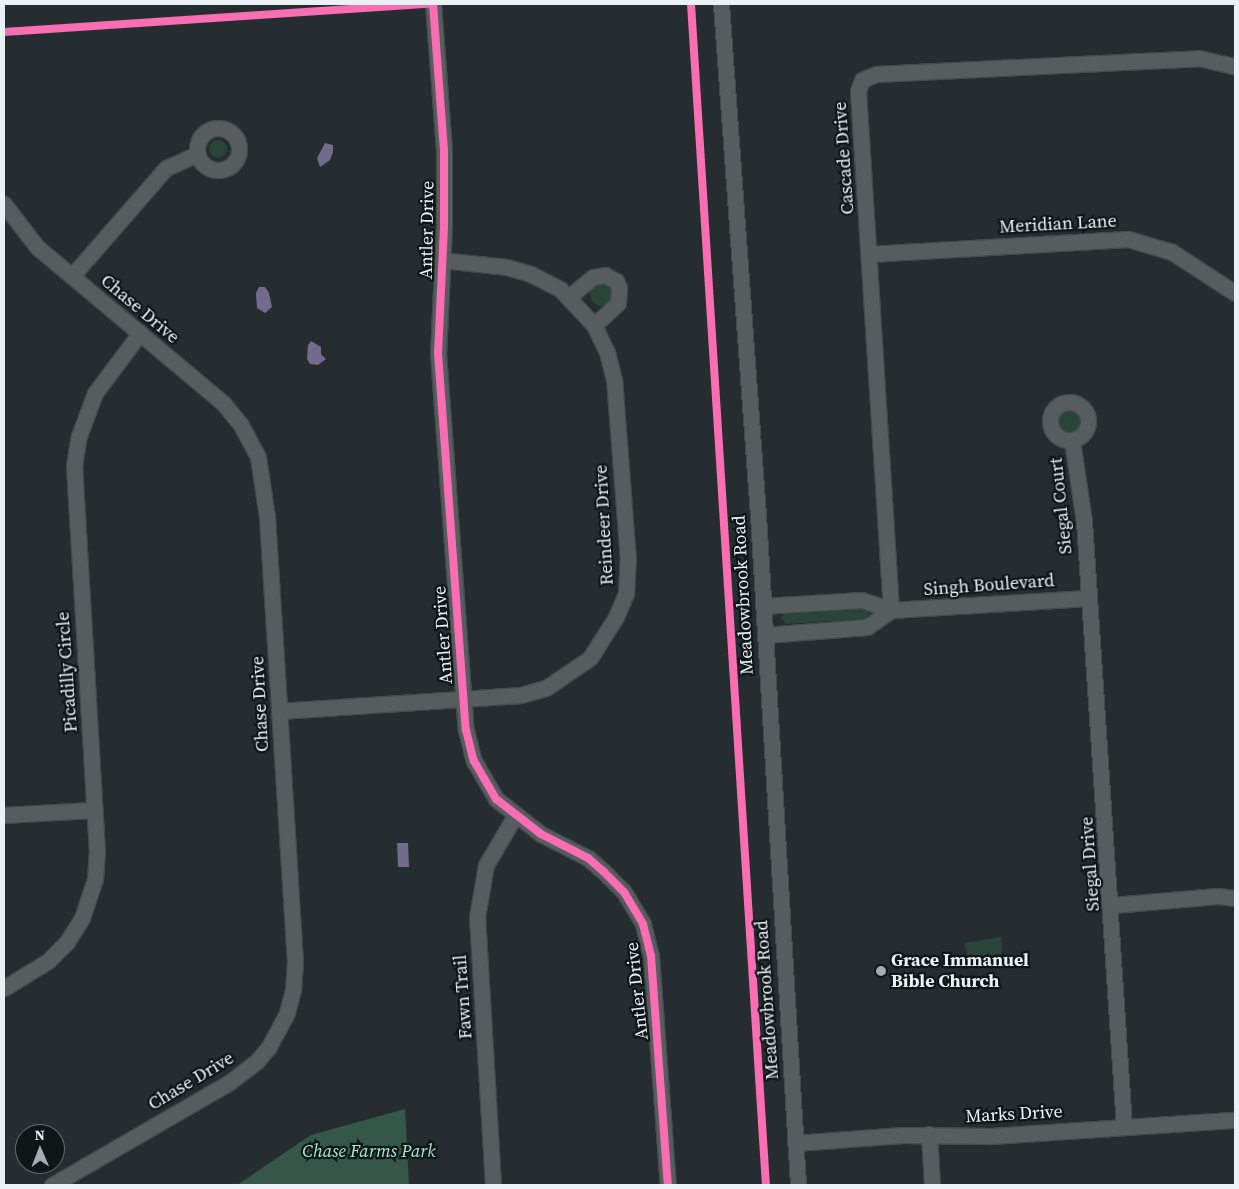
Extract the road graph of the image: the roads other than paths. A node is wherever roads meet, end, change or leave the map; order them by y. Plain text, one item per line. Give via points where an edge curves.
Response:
1 (433, 4) edge
2 (721, 4) edge
3 (1235, 66) edge
4 (197, 154) dead end
5 (4, 204) edge
6 (869, 254) junction
7 (442, 260) junction
8 (72, 276) junction
9 (1235, 293) edge
10 (569, 297) junction
11 (594, 325) junction
12 (140, 333) junction
13 (1072, 441) dead end
14 (1088, 598) junction
15 (763, 606) junction
16 (892, 610) junction
17 (764, 635) junction
18 (463, 698) junction
19 (279, 711) junction
20 (94, 810) junction
21 (516, 814) junction
22 (4, 816) edge
23 (1235, 898) edge
24 (1112, 905) junction
25 (4, 988) edge
26 (1235, 1120) edge
27 (1124, 1127) junction
28 (929, 1134) junction
29 (795, 1142) junction
30 (52, 1185) edge
31 (493, 1185) edge
32 (668, 1185) edge
33 (798, 1185) edge
34 (932, 1185) edge

1 - 7 street, Antler Drive via 444,151
2 - 15 street, Meadowbrook Road
3 - 6 street, Cascade Drive via 1199,58 876,74 862,80 858,91
4 - 8 street via 166,168
5 - 8 street, Chase Drive via 37,247
6 - 9 street, Meridian Lane via 1128,239 1172,252
6 - 16 street, Cascade Drive
7 - 10 street, Reindeer Drive via 518,270 551,283
7 - 18 street, Antler Drive via 438,353
8 - 12 street, Chase Drive
10 - 11 street, Reindeer Drive
10 - 11 street via 593,277 605,275 616,281 618,303
11 - 18 street, Reindeer Drive via 607,352 614,380 628,560 626,593 616,617 590,658 558,682 521,695
12 - 19 street, Chase Drive via 224,404 241,425 258,457 267,517
12 - 20 street, Picadilly Circle via 95,393 78,436 74,466
13 - 14 street, Siegal Court via 1084,521
14 - 16 street, Singh Boulevard
14 - 24 street, Siegal Drive
15 - 16 street, Singh Boulevard via 862,600
15 - 17 street, Meadowbrook Road
16 - 17 street via 868,627
17 - 29 street, Meadowbrook Road
18 - 19 street, Reindeer Drive
18 - 21 street, Antler Drive via 474,761 496,799
19 - 30 street, Chase Drive via 295,961 293,990 283,1022 268,1048 244,1072
20 - 22 street
20 - 25 street, Picadilly Circle via 95,879 82,918 67,942 48,961
21 - 31 street, Fawn Trail via 486,866 477,917
21 - 32 street, Antler Drive via 541,834 588,858 624,892 643,924 651,956
23 - 24 street via 1218,896
24 - 27 street, Siegal Drive
26 - 27 street, Marks Drive
27 - 28 street, Marks Drive via 991,1136
28 - 29 street, Marks Drive
28 - 34 street
29 - 33 street, Meadowbrook Road

